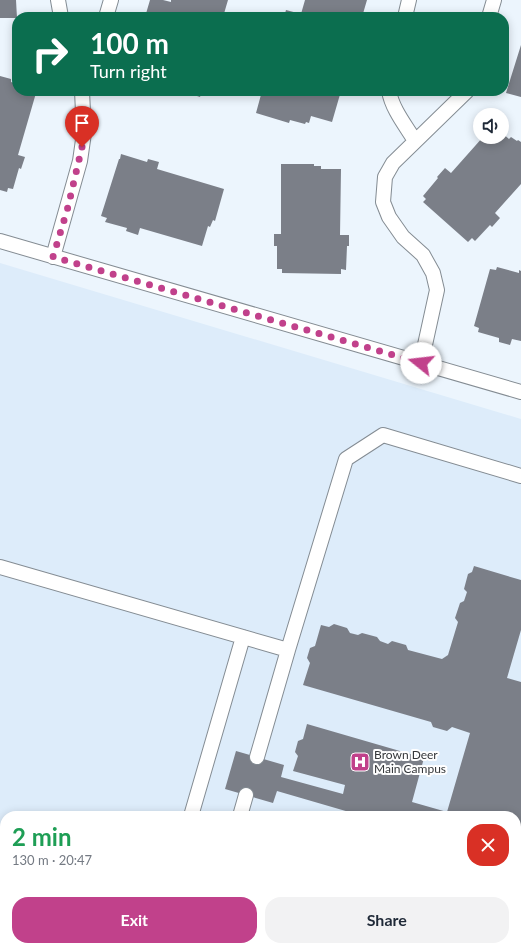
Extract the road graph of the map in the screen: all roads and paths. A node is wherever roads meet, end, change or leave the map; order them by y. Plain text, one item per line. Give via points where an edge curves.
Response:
1 (58, 0) edge
2 (111, 0) edge
3 (409, 0) edge
4 (494, 0) edge
5 (60, 12) edge
6 (107, 12) edge
7 (405, 12) edge
8 (490, 12) edge
9 (82, 96) edge
10 (390, 96) edge
11 (462, 96) edge
12 (415, 141) junction
13 (0, 241) edge
14 (53, 257) junction
15 (421, 363) junction
16 (521, 392) edge
17 (521, 476) edge
18 (0, 567) edge
19 (243, 638) junction
20 (288, 650) junction
21 (257, 757) dead end
22 (246, 795) dead end
23 (192, 811) edge
24 (241, 811) edge

1 - 5 lane
2 - 6 lane
3 - 7 lane
4 - 8 lane
9 - 14 lane via 84,133 80,161
10 - 12 lane
11 - 12 lane
12 - 15 lane via 393,163 385,177 383,202 389,217 403,238 423,255 433,273 437,290
13 - 14 lane
14 - 15 lane
15 - 16 lane
17 - 20 lane via 383,435 346,459
18 - 19 lane
19 - 20 lane
19 - 23 lane
20 - 21 lane
22 - 24 lane

